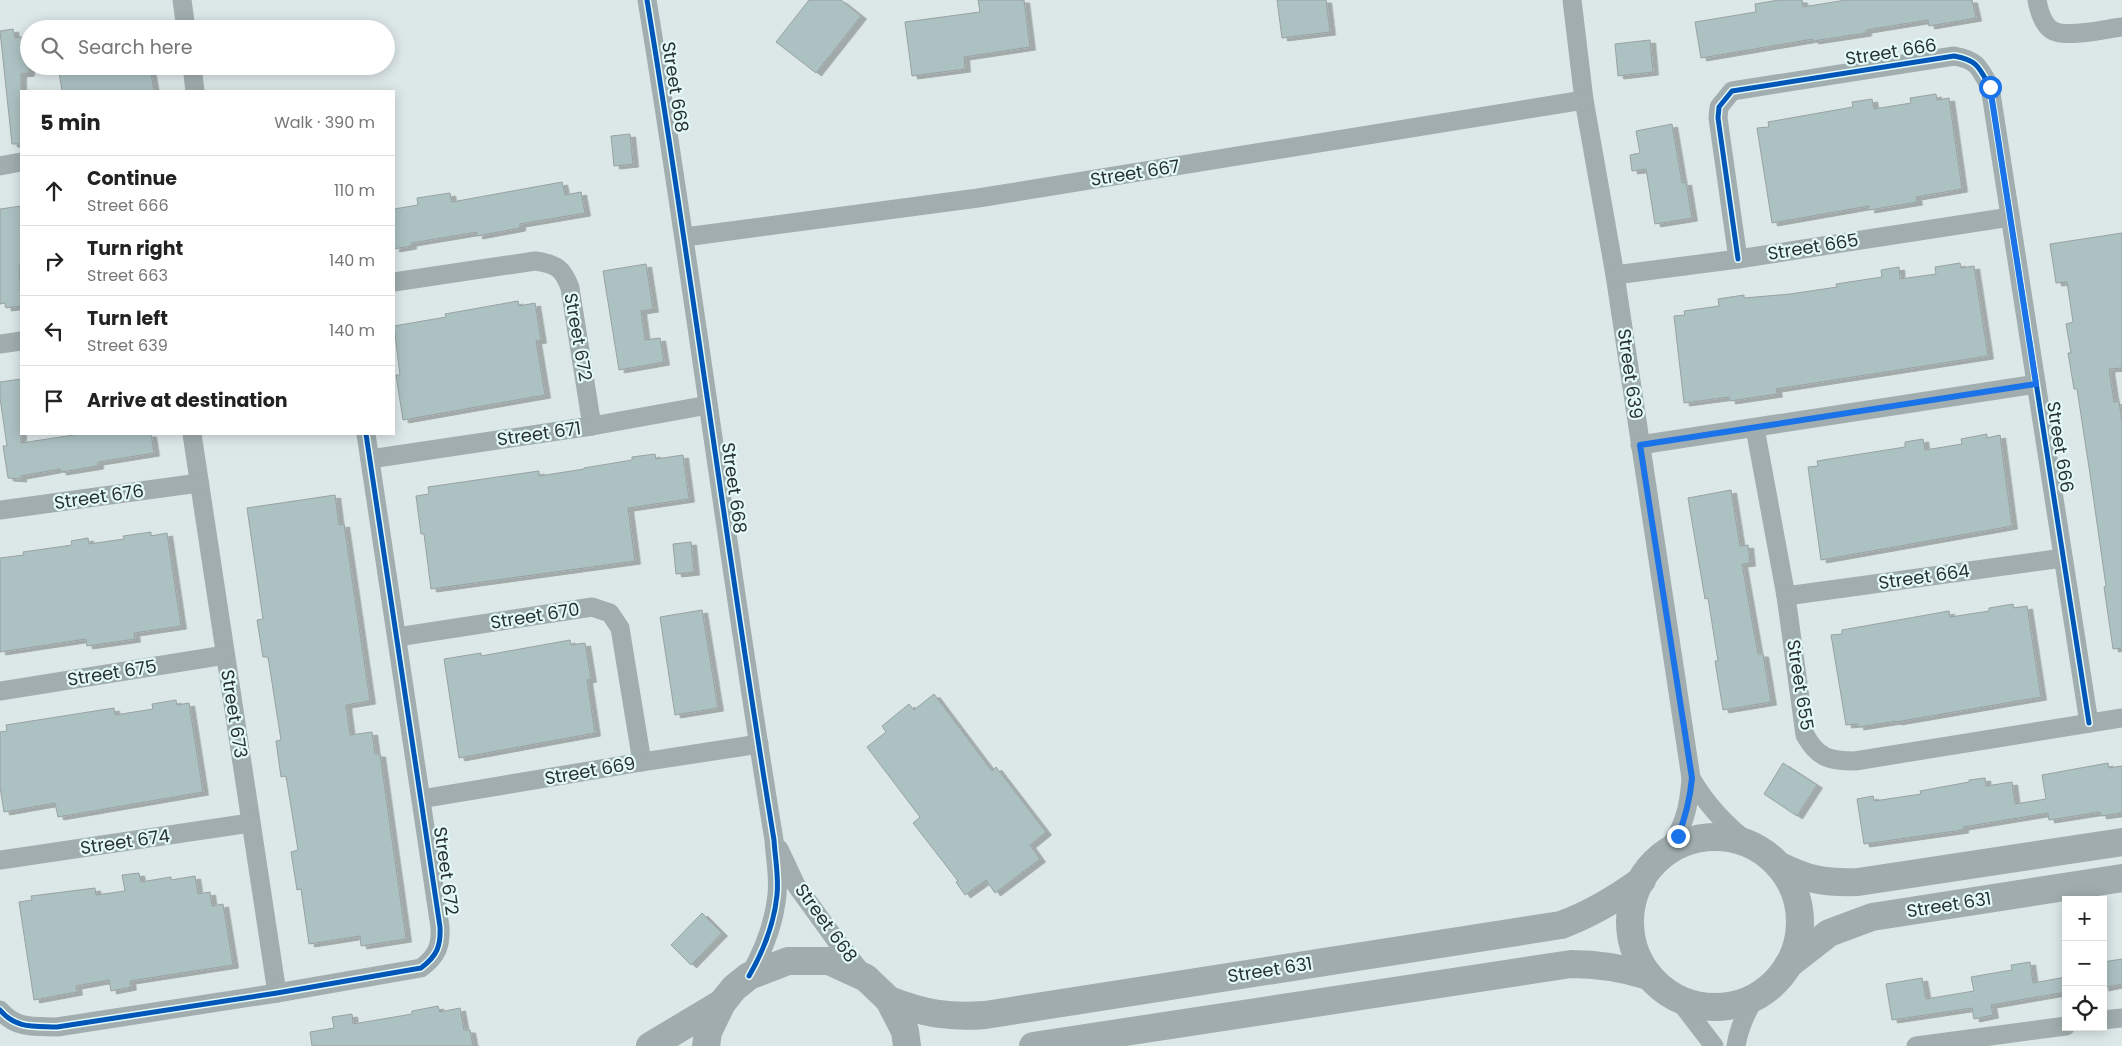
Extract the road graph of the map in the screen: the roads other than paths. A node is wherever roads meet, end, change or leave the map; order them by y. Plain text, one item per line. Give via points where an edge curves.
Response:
1 (182, 0) edge
2 (647, 0) edge
3 (1572, 0) edge
4 (2037, 0) edge
5 (185, 20) edge
6 (2122, 27) edge
7 (193, 75) edge
8 (195, 90) edge
9 (1584, 100) junction
10 (20, 162) edge
11 (0, 166) edge
12 (2010, 217) junction
13 (685, 237) junction
14 (1738, 259) junction
15 (1615, 275) junction
16 (395, 282) edge
17 (20, 341) edge
18 (0, 344) edge
19 (2036, 384) junction
20 (708, 405) junction
21 (592, 426) junction
22 (1755, 428) junction
23 (192, 435) edge
24 (366, 435) edge
25 (1640, 445) junction
26 (370, 459) junction
27 (199, 484) junction
28 (0, 510) edge
29 (2062, 558) junction
30 (1786, 596) junction
31 (397, 638) junction
32 (225, 655) junction
33 (0, 691) edge
34 (2122, 718) edge
35 (2089, 723) junction
36 (759, 744) junction
37 (642, 762) junction
38 (1692, 778) junction
39 (422, 799) junction
40 (250, 823) junction
41 (774, 840) junction
42 (2122, 842) edge
43 (1752, 845) junction
44 (1666, 852) junction
45 (0, 860) edge
46 (1778, 865) junction
47 (2122, 878) edge
48 (1642, 880) junction
49 (1788, 965) junction
50 (749, 976) junction
51 (1649, 976) junction
52 (866, 978) junction
53 (277, 993) junction
54 (1756, 996) junction
55 (1678, 999) junction
56 (889, 1000) junction
57 (722, 1003) junction
58 (0, 1010) edge
59 (2122, 1018) edge
60 (2107, 1020) edge
61 (2062, 1027) edge
62 (650, 1046) edge
63 (706, 1046) edge
64 (906, 1046) edge
65 (1033, 1046) edge
66 (1714, 1046) edge
67 (1736, 1046) edge
68 (1916, 1046) edge

1 - 5 street
2 - 13 street, Street 668
3 - 9 street, Street 639
4 - 6 street via 2045,23 2056,32 2081,33
7 - 8 street
9 - 13 street, Street 667 via 978,198
9 - 15 street, Street 639
10 - 11 street
12 - 14 street, Street 665
12 - 14 street, Street 666 via 1990,87 1978,65 1967,58 1954,56 1732,91 1719,107 1718,118
12 - 19 street, Street 666
13 - 20 street, Street 668
14 - 15 street, Street 665
15 - 25 street, Street 639
16 - 21 street, Street 672 via 535,261 559,268 570,288
17 - 18 street
19 - 22 street
19 - 29 street, Street 666
20 - 21 street, Street 671
20 - 36 street, Street 668
21 - 26 street, Street 671
22 - 25 street
22 - 30 street, Street 655
23 - 27 street, Street 673
24 - 26 street, Street 672
25 - 38 street, Street 639
26 - 31 street, Street 672
27 - 28 street, Street 676
27 - 32 street, Street 673
29 - 30 street, Street 664
29 - 35 street, Street 666
30 - 35 street, Street 655 via 1805,735 1821,756 1855,761
31 - 37 street, Street 670 via 592,607 610,613 620,628
31 - 39 street, Street 672
32 - 33 street, Street 675
32 - 40 street, Street 673
34 - 35 street, Street 655
36 - 37 street, Street 669
36 - 41 street, Street 668
37 - 39 street, Street 669
38 - 43 street, Street 639 via 1717,816
38 - 44 street, Street 639 via 1686,818
39 - 53 street, Street 672 via 441,939 432,960 421,968
40 - 45 street, Street 674
40 - 53 street, Street 673
41 - 50 street, Street 668 via 778,893 772,927 764,951
41 - 52 street, Street 668 via 796,885
42 - 46 main road, Street 631 via 1858,882 1835,883 1803,877
43 - 44 main road via 1730,838 1708,837
43 - 46 main road
44 - 48 main road
46 - 49 main road via 1790,882 1800,924
47 - 49 main road, Street 631 via 1872,917 1829,933
48 - 51 main road via 1631,912 1631,929 1637,953
48 - 56 main road, Street 631 via 1610,903 1562,926 985,1015 941,1015 917,1011
49 - 54 main road via 1774,983
50 - 52 main road via 788,961 829,961
50 - 57 main road
51 - 55 main road
51 - 65 main road via 1607,966 1572,964
52 - 56 main road
53 - 58 street, Street 672 via 57,1027 10,1021
54 - 55 main road via 1731,1006 1718,1007
54 - 67 street via 1739,1030
55 - 66 street
56 - 64 main road via 904,1031
57 - 62 main road
57 - 63 main road via 708,1032
59 - 60 street
61 - 68 street

